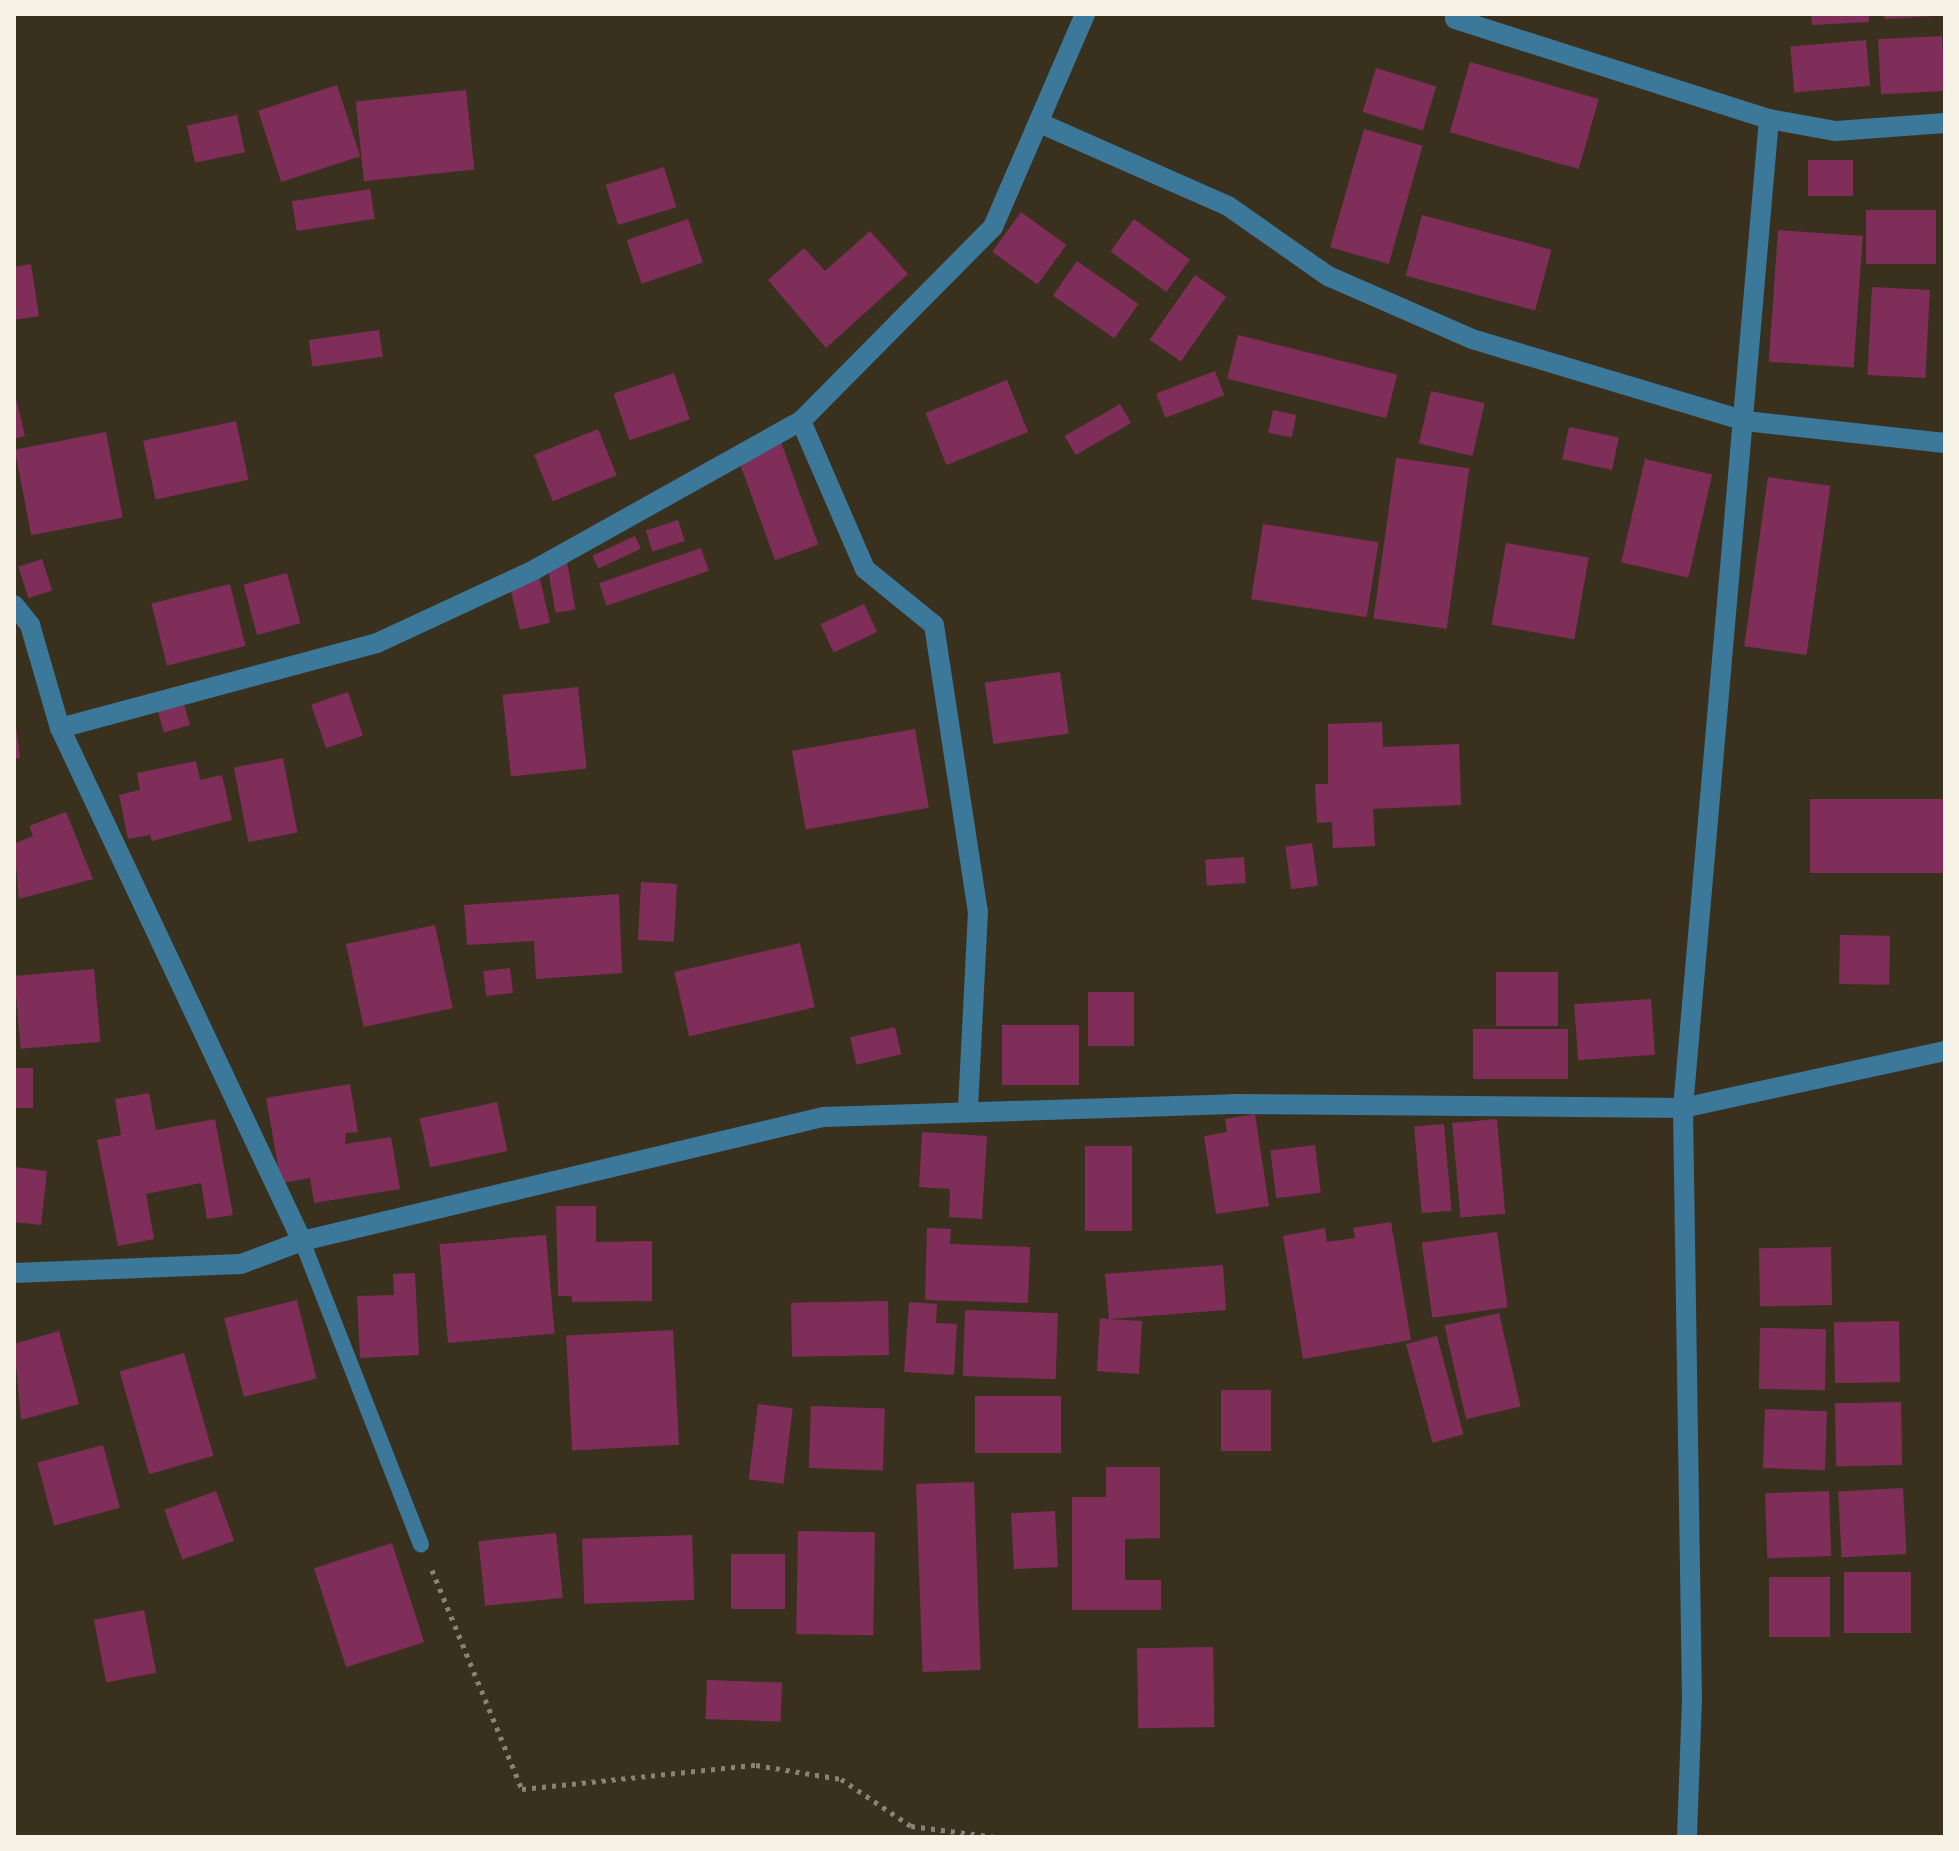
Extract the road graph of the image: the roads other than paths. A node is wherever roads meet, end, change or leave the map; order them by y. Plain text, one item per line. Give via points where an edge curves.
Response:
1 (1085, 14) edge
2 (1457, 14) edge
3 (1769, 119) junction
4 (1945, 123) edge
5 (1042, 124) junction
6 (801, 421) junction
7 (1745, 421) junction
8 (1945, 443) edge
9 (14, 605) edge
10 (60, 728) junction
11 (1945, 1051) edge
12 (968, 1108) junction
13 (1683, 1108) junction
14 (302, 1241) junction
15 (14, 1273) edge
16 (421, 1545) road end
17 (1687, 1837) edge

1 - 5 street
2 - 3 street via 1455,19
3 - 4 street via 1836,131
3 - 7 street
5 - 6 street via 993,227
5 - 7 street via 1228,206 1328,276 1472,339
6 - 10 street via 534,570 377,643
6 - 12 street via 865,569 934,625 978,911
7 - 8 street
7 - 13 street
9 - 10 street via 30,625
10 - 14 street
11 - 13 street
12 - 13 street
12 - 14 street via 823,1117
13 - 17 street via 1692,1699
14 - 15 street via 217,1266
14 - 16 lane

